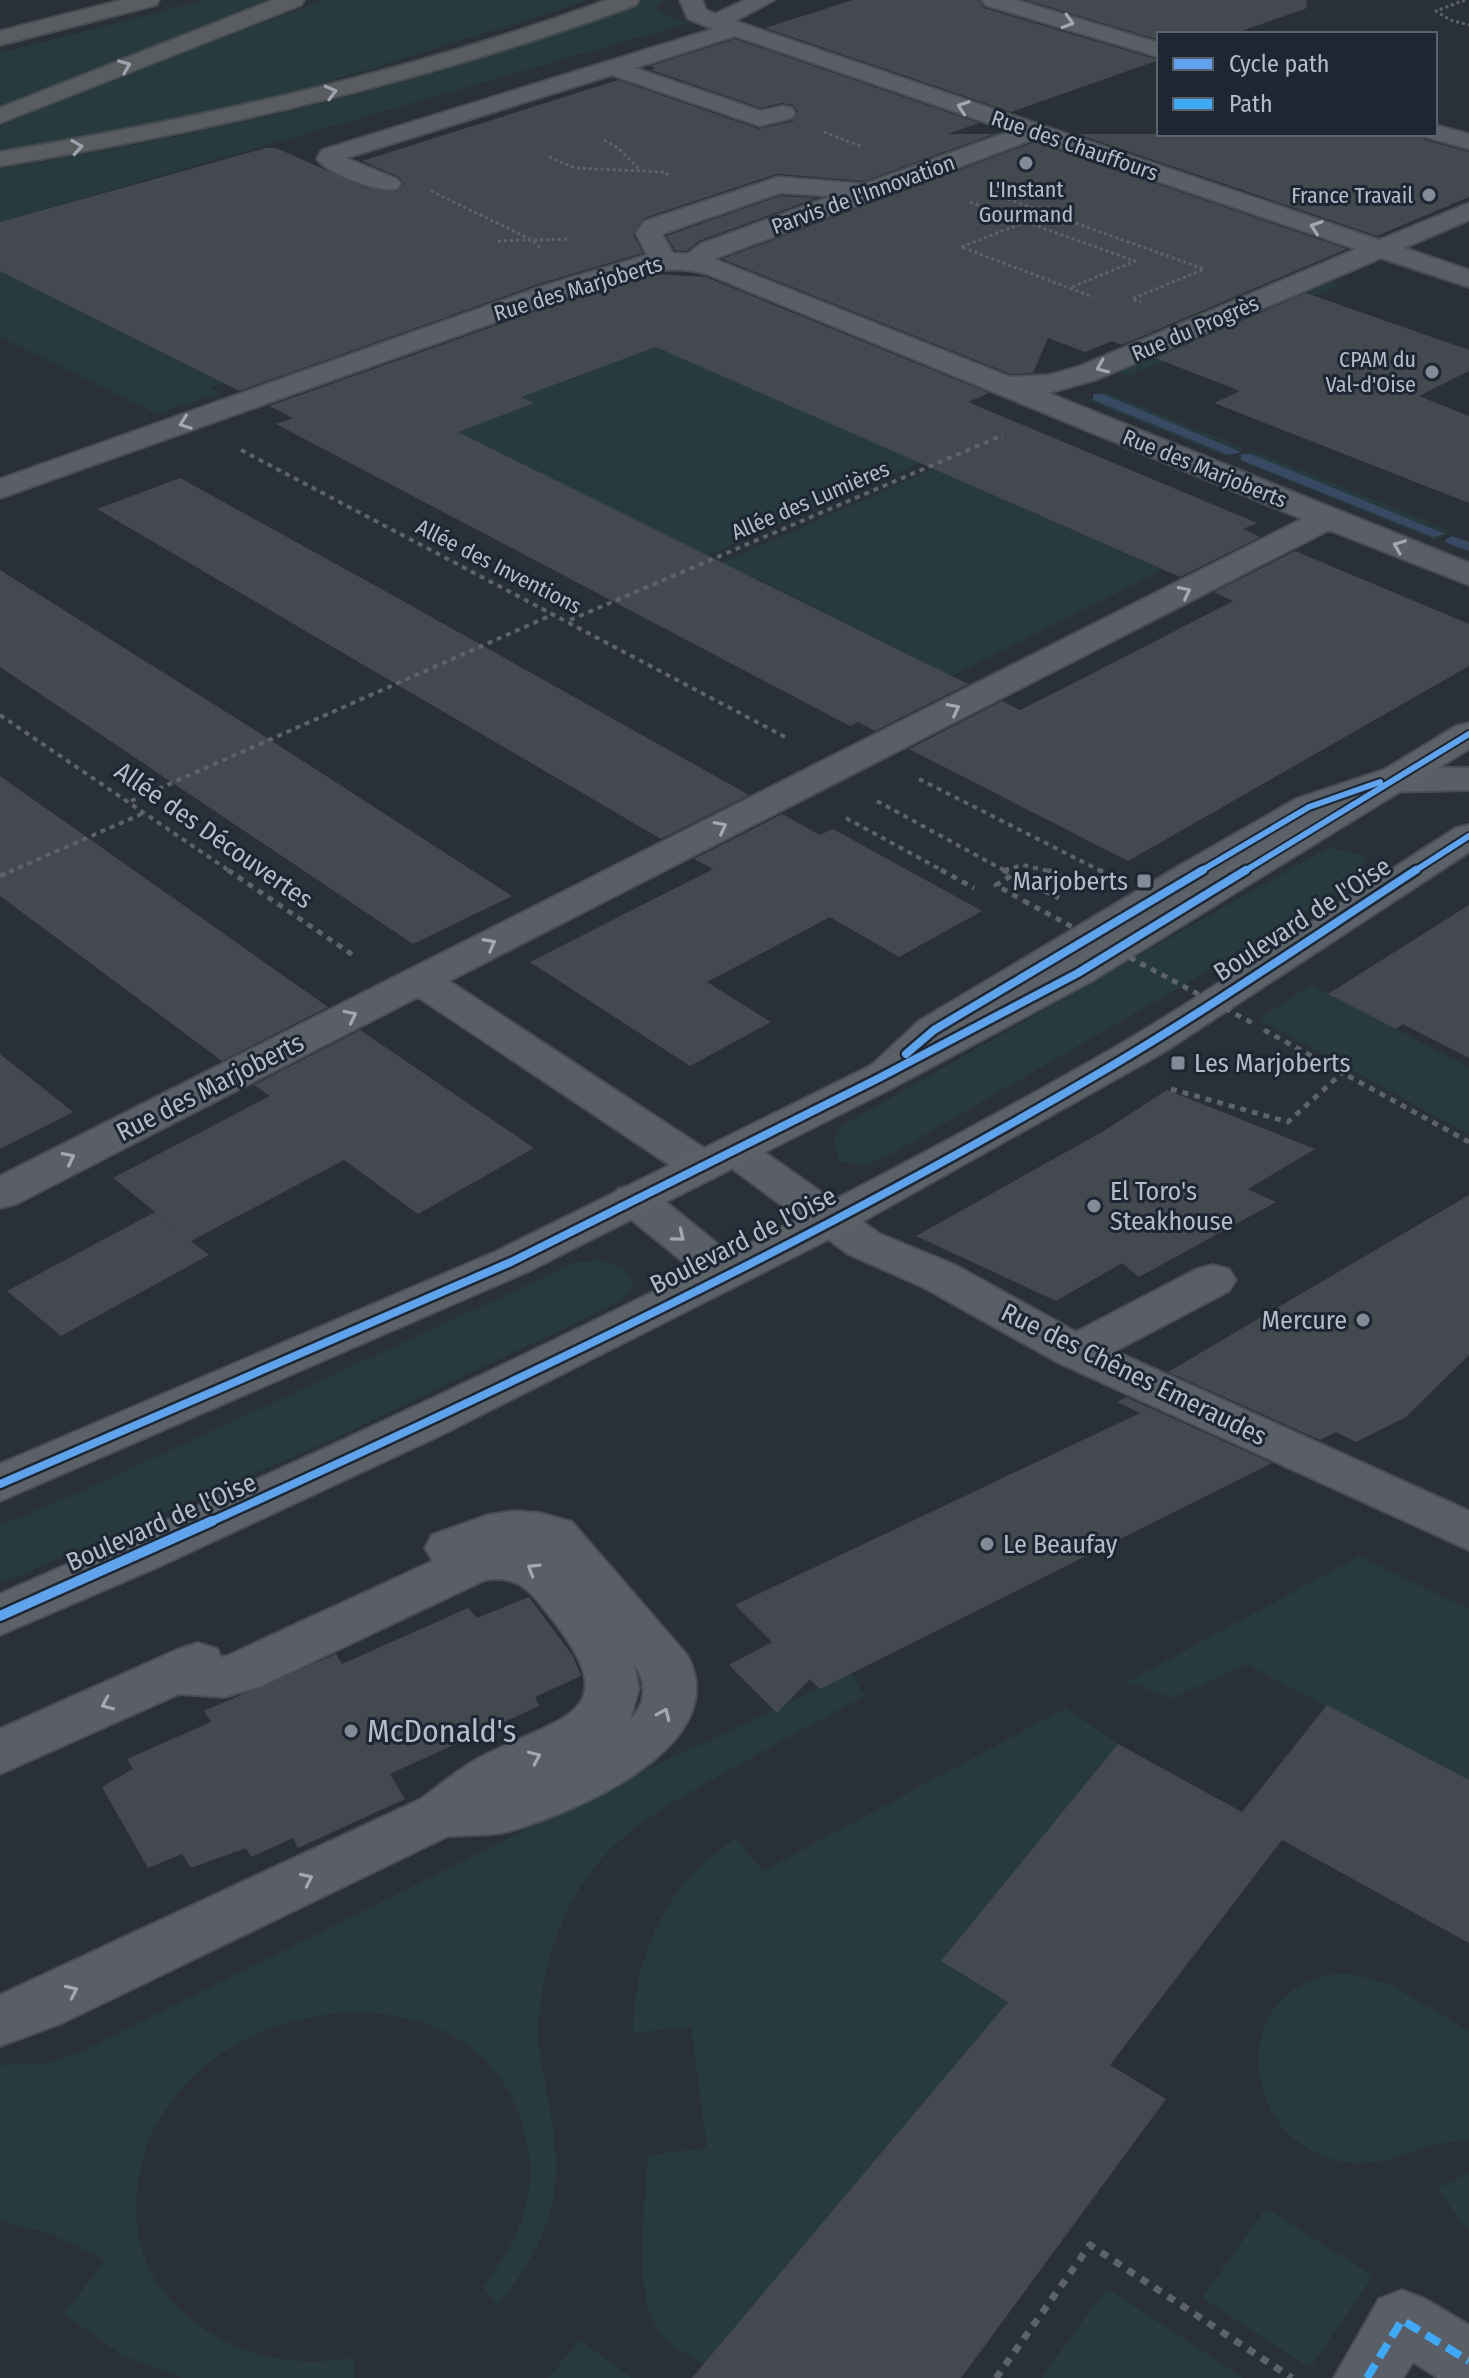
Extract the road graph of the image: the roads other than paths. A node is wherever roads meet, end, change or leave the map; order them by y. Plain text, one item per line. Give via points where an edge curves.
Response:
1 (148, 0) edge
2 (293, 0) edge
3 (628, 0) edge
4 (691, 0) edge
5 (763, 0) edge
6 (993, 0) edge
7 (725, 26) junction
8 (0, 38) edge
9 (1157, 49) edge
10 (611, 67) junction
11 (783, 113) dead end
12 (0, 116) edge
13 (1033, 131) junction
14 (1437, 133) edge
15 (1469, 142) edge
16 (0, 159) edge
17 (388, 184) dead end
18 (871, 192) junction
19 (1469, 211) edge
20 (1469, 223) edge
21 (1388, 251) junction
22 (679, 260) junction
23 (1469, 279) edge
24 (1005, 386) junction
25 (0, 489) edge
26 (1328, 518) junction
27 (1469, 575) edge
28 (1469, 734) edge
29 (1468, 775) edge
30 (1399, 778) junction
31 (1469, 836) edge
32 (413, 985) junction
33 (717, 1158) junction
34 (0, 1194) edge
35 (634, 1199) junction
36 (831, 1218) junction
37 (724, 1272) junction
38 (1213, 1280) dead end
39 (1076, 1352) junction
40 (0, 1484) edge
41 (1469, 1532) edge
42 (0, 1616) edge
43 (173, 1674) junction
44 (613, 1681) junction
45 (0, 1753) edge
46 (607, 1763) junction
47 (441, 1815) junction
48 (0, 2021) edge
49 (1469, 2361) edge
50 (1367, 2378) edge

1 - 8 highway
12 -> 2 highway
16 -> 3 highway via 127,139 312,98 456,58
4 - 7 street, Rue des Chauffours via 696,14
5 - 7 street
6 -> 9 street
7 - 10 street
13 -> 7 street, Rue des Chauffours
10 - 11 street via 760,119
10 - 17 street via 329,159
13 - 18 street, Parvis de l'Innovation
21 -> 13 street, Rue des Chauffours
14 - 15 street
18 - 22 street, Parvis de l'Innovation
18 - 22 street via 778,185 650,230
19 - 21 street
20 - 21 street
21 - 23 street, Rue des Chauffours
21 -> 24 street, Rue du Progrès via 1080,376 1051,384
22 - 24 street, Rue des Marjoberts
22 -> 25 street, Rue des Marjoberts via 553,292
24 - 26 street, Rue des Marjoberts
27 -> 26 street, Rue des Marjoberts
32 -> 26 street, Rue des Marjoberts
28 - 30 main road
29 - 30 street
30 - 33 main road via 1078,973
31 - 36 main road, Boulevard de l'Oise via 1105,1070
32 - 33 street
34 -> 32 street, Rue des Marjoberts
33 - 35 main road
33 - 36 street, Boulevard de l'Oise
35 -> 37 street, Boulevard de l'Oise
35 - 40 main road via 511,1262
36 - 37 main road, Boulevard de l'Oise
36 - 39 street, Rue des Chênes Emeraudes via 864,1244 939,1276
37 - 42 main road, Boulevard de l'Oise via 254,1503
38 - 39 street
39 - 41 street, Rue des Chênes Emeraudes
44 -> 43 street via 598,1640 553,1584 536,1567 508,1560 469,1566 240,1673
43 -> 45 street
46 -> 43 street via 655,1732 667,1715 672,1692 668,1669 554,1535 540,1530 512,1528 475,1536
44 - 46 street via 618,1745
47 -> 44 street via 485,1780 578,1738 603,1720
46 - 47 street via 506,1810
48 -> 47 street
49 - 50 street via 1402,2320

